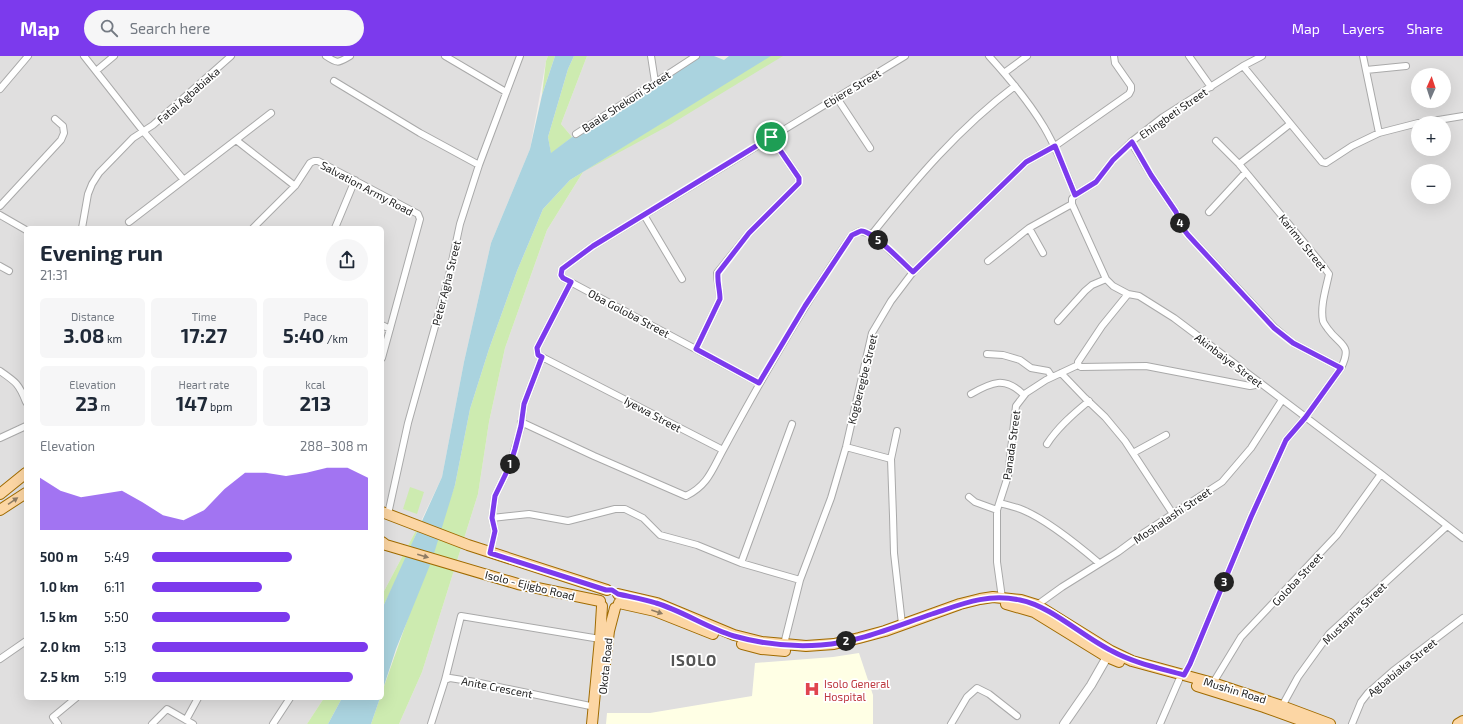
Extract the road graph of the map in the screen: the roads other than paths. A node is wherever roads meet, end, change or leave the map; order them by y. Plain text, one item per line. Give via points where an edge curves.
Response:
1 (28, 56) edge
2 (84, 56) edge
3 (114, 56) edge
4 (231, 56) edge
5 (326, 56) edge
6 (350, 56) edge
7 (445, 56) edge
8 (520, 56) edge
9 (651, 56) edge
10 (696, 56) edge
11 (905, 56) edge
12 (989, 56) edge
13 (1027, 56) edge
14 (1114, 56) edge
15 (1189, 56) edge
16 (1262, 56) edge
17 (1363, 56) edge
18 (1243, 66) junction
19 (1406, 66) dead end
20 (1366, 70) junction
21 (96, 71) junction
22 (1004, 73) junction
23 (334, 81) dead end
24 (656, 82) junction
25 (1015, 86) junction
26 (1211, 87) junction
27 (0, 89) edge
28 (506, 92) junction
29 (836, 98) junction
30 (271, 112) dead end
31 (1463, 116) edge
32 (1451, 118) edge
33 (55, 119) dead end
34 (1290, 124) junction
35 (1411, 125) edge
36 (143, 131) junction
37 (1379, 133) junction
38 (576, 134) dead end
39 (771, 137) junction
40 (236, 140) junction
41 (1216, 141) dead end
42 (1132, 142) junction
43 (1055, 146) junction
44 (870, 148) dead end
45 (1239, 164) junction
46 (479, 165) junction
47 (1245, 173) junction
48 (183, 179) junction
49 (355, 180) junction
50 (295, 186) junction
51 (1075, 195) junction
52 (1072, 204) junction
53 (0, 206) edge
54 (1209, 212) dead end
55 (0, 215) edge
56 (644, 215) junction
57 (129, 222) dead end
58 (82, 226) edge
59 (254, 226) edge
60 (336, 226) edge
61 (1029, 228) junction
62 (24, 229) edge
63 (872, 234) junction
64 (1043, 254) dead end
65 (988, 261) dead end
66 (0, 266) edge
67 (9, 271) dead end
68 (913, 272) junction
69 (682, 279) dead end
70 (1106, 279) junction
71 (571, 282) junction
72 (1128, 294) junction
73 (1058, 321) dead end
74 (384, 326) edge
75 (390, 329) junction
76 (696, 349) junction
77 (384, 351) edge
78 (987, 354) dead end
79 (542, 357) junction
80 (1078, 365) junction
81 (1341, 368) junction
82 (0, 371) edge
83 (1061, 373) junction
84 (1052, 377) junction
85 (1259, 382) junction
86 (759, 383) junction
87 (971, 394) dead end
88 (1024, 395) junction
89 (24, 397) edge
90 (1282, 400) junction
91 (1089, 402) junction
92 (1305, 418) junction
93 (521, 422) junction
94 (792, 424) dead end
95 (24, 427) edge
96 (897, 431) dead end
97 (1166, 435) dead end
98 (0, 438) edge
99 (1047, 444) dead end
100 (846, 447) junction
101 (723, 450) junction
102 (1133, 453) junction
103 (891, 459) junction
104 (1381, 474) junction
105 (24, 476) edge
106 (0, 494) edge
107 (24, 494) edge
108 (969, 497) dead end
109 (1000, 503) junction
110 (0, 510) edge
111 (997, 510) junction
112 (389, 514) edge
113 (1173, 514) junction
114 (492, 518) junction
115 (1447, 526) junction
116 (1463, 538) edge
117 (384, 544) edge
118 (490, 553) junction
119 (741, 563) junction
120 (1099, 563) junction
121 (800, 580) junction
122 (606, 590) junction
123 (1002, 598) junction
124 (617, 602) junction
125 (601, 604) junction
126 (1037, 605) junction
127 (1463, 618) edge
128 (902, 624) junction
129 (600, 639) junction
130 (24, 642) edge
131 (784, 644) junction
132 (1108, 657) junction
133 (0, 659) edge
134 (1181, 678) junction
135 (445, 680) junction
136 (1213, 683) junction
137 (74, 700) edge
138 (197, 700) edge
139 (289, 700) edge
140 (595, 707) junction
141 (1281, 709) junction
142 (1017, 716) dead end
143 (186, 720) junction
144 (1463, 721) edge
145 (58, 724) edge
146 (152, 724) edge
147 (193, 724) edge
148 (273, 724) edge
149 (431, 724) edge
150 (592, 724) edge
151 (599, 724) edge
152 (951, 724) edge
153 (1064, 724) edge
154 (1160, 724) edge
155 (1311, 724) edge
156 (1330, 724) edge
157 (1352, 724) edge
158 (1458, 724) edge

1 - 27 street
2 - 21 street
3 - 21 street
4 - 36 street, Fatai Agbabiaka
5 - 6 street via 336,62
7 - 28 street
8 - 28 street, Peter Agha Street
9 - 24 street
10 - 24 street, Baale Shekoni Street
11 - 29 street, Ebiere Street
12 - 22 street
13 - 22 street
14 - 43 street, Kogberegbe Street via 1115,63 1131,86 1129,94
15 - 26 street
16 - 18 street, Ehingbeti Street
17 - 20 street
18 - 26 street, Ehingbeti Street
18 - 34 street
19 - 20 street
20 - 37 street
21 - 36 street
22 - 25 street
23 - 46 street
24 - 38 street, Baale Shekoni Street
25 - 43 street
25 - 63 street via 990,105 941,153 917,178
26 - 42 street, Ehingbeti Street
28 - 46 street, Peter Agha Street
29 - 39 street, Ebiere Street
29 - 44 street
30 - 40 street
31 - 32 street
33 - 53 street via 62,126 64,133 61,140
34 - 37 street via 1322,162 1326,163
34 - 45 street
35 - 37 street
36 - 48 street
36 - 58 street, Fatai Agbabiaka via 99,173 88,194
39 - 56 street
39 - 76 street via 799,178 799,183 749,233 718,273 720,299
40 - 48 street
40 - 50 street
41 - 45 street, Karimu Street
42 - 51 street, Ehingbeti Street via 1113,160 1096,182
42 - 81 street via 1176,212 1181,226 1274,328 1293,343
43 - 51 street
43 - 68 street, Kogberegbe Street via 1026,162
45 - 47 street, Karimu Street
46 - 112 street, Peter Agha Street via 460,224 448,280 408,423
47 - 54 street
47 - 81 street, Karimu Street via 1329,274 1322,311 1324,323 1346,351
48 - 57 street
49 - 50 street, Salvation Army Road via 314,160
49 - 60 street
49 - 75 street, Salvation Army Road via 418,214 420,219
50 - 59 street, Salvation Army Road
51 - 52 street
52 - 61 street
52 - 70 street, Akinbaiye Street
55 - 62 street
56 - 69 street
56 - 71 street via 593,246 562,269 563,278
61 - 64 street
61 - 65 street
63 - 68 street
63 - 86 street via 860,231 852,235 805,306
66 - 67 street
68 - 100 street, Kogberegbe Street via 891,301 872,333
70 - 72 street, Akinbaiye Street
70 - 73 street via 1085,291
71 - 76 street, Oba Goloba Street
71 - 79 street via 537,348 538,355
72 - 80 street via 1102,326
72 - 85 street, Akinbaiye Street via 1139,296 1155,305
74 - 75 street
75 - 77 street, Salvation Army Road
76 - 86 street, Oba Goloba Street
78 - 84 street via 1020,360 1031,368 1048,371
79 - 93 street via 524,404
79 - 101 street, Iyewa Street
80 - 83 street, Panada Street
80 - 85 street via 1146,366 1250,386
81 - 92 street, Karimu Street
82 - 89 street via 17,383
83 - 84 street, Panada Street
83 - 91 street
84 - 88 street, Panada Street
85 - 90 street, Akinbaiye Street
86 - 101 street
87 - 88 street via 1000,382 1013,386
88 - 109 street, Panada Street via 1014,411 1008,476
90 - 92 street, Akinbaiye Street
90 - 113 street, Moshalashi Street via 1251,448 1222,482
91 - 99 street via 1072,415
91 - 102 street via 1105,417
92 - 104 street, Akinbaiye Street
92 - 134 street, Karimu Street via 1286,440 1190,664
93 - 101 street via 686,496 707,480
93 - 114 street via 510,465 495,496
94 - 119 street
95 - 98 street
96 - 103 street
97 - 102 street
100 - 103 street
100 - 121 street, Kogberegbe Street via 831,498
102 - 113 street
103 - 128 street via 894,553
104 - 115 street, Akinbaiye Street
104 - 136 street, Goloba Street via 1337,535 1241,638
105 - 106 main road
110 -> 107 main road
108 - 111 street via 975,502
109 - 111 street, Panada Street
109 - 120 street via 1024,510 1041,519
111 - 123 street, Panada Street via 997,562
112 - 118 main road, Isolo - Ejigbo Road
113 - 120 street, Moshalashi Street
114 - 118 street via 495,531
114 - 119 street via 529,514 568,521 625,508 643,518 660,535 697,545
115 - 116 street, Akinbaiye Street
115 - 141 street, Mustapha Street via 1329,634 1310,658
117 -> 125 main road, Isolo - Ejigbo Road via 518,584
118 - 122 main road, Isolo - Ejigbo Road
119 - 121 street
120 - 126 street, Moshalashi Street
121 - 131 street, Kogberegbe Street
122 - 124 main road via 612,590
122 - 125 main road via 602,593
123 - 126 main road, Mushin Road
123 - 128 main road, Mushin Road via 980,599
124 - 125 main road via 609,610
124 - 131 main road, Mushin Road via 657,603 734,635
124 -> 132 main road, Mushin Road via 655,611 713,634 761,649 806,651 860,645 962,610 992,603 1004,604 1034,612
124 - 151 main road, Okota Road via 609,631
125 - 129 main road
126 - 134 main road, Mushin Road via 1111,651
127 - 157 street, Agbabiaka Street via 1368,693 1361,702
128 - 131 main road, Mushin Road via 834,644
129 - 135 street via 462,616
129 - 140 main road
130 - 133 street
132 - 134 main road, Mushin Road via 1130,666
132 - 153 street
134 - 136 main road, Mushin Road
134 - 141 main road, Mushin Road via 1211,690
134 - 154 street, Karimu Street
135 - 140 street, Anite Crescent via 450,678 475,682
135 - 149 street, Anite Crescent
136 - 141 main road, Mushin Road
137 - 145 street via 53,717
138 - 143 street
139 - 148 street
140 - 150 main road
141 - 155 main road, Mushin Road
141 - 156 main road, Mushin Road
142 - 152 street via 981,688 975,688
143 - 146 street via 167,709
143 - 147 street
144 - 158 main road

